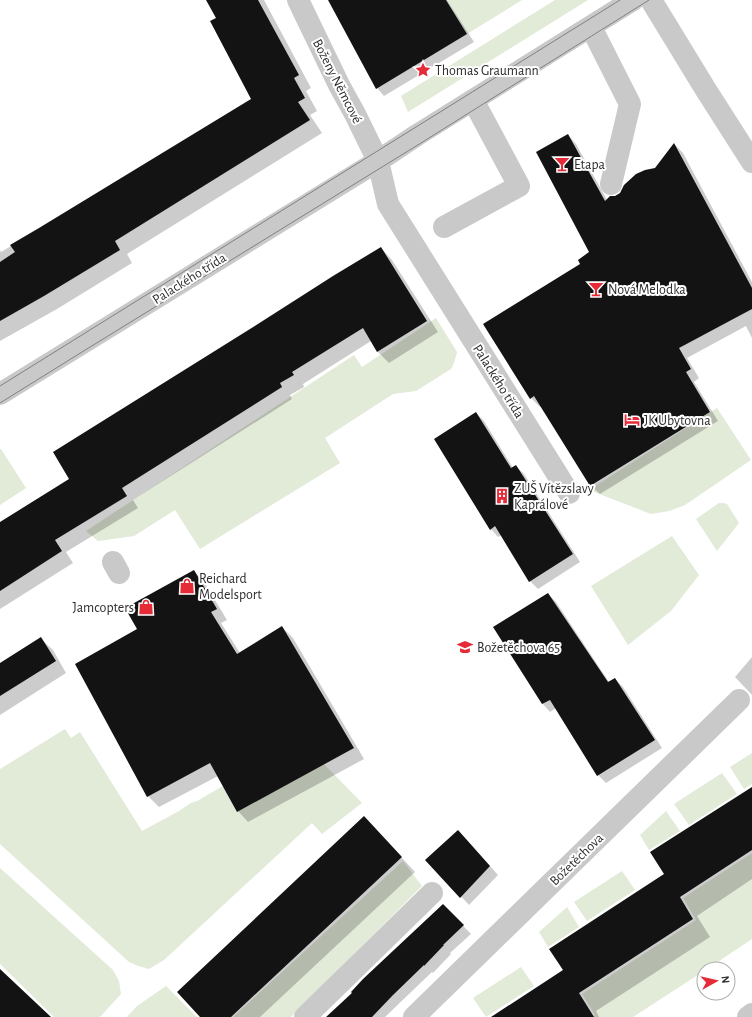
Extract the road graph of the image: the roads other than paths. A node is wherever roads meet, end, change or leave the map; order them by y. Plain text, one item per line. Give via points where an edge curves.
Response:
1 (298, 0) edge
2 (633, 0) edge
3 (651, 0) edge
4 (590, 27) junction
5 (473, 100) junction
6 (378, 161) junction
7 (752, 162) edge
8 (611, 184) dead end
9 (444, 227) dead end
10 (0, 394) edge
11 (569, 493) dead end
12 (739, 700) dead end
13 (432, 893) dead end
14 (752, 1014) edge
15 (305, 1017) edge
16 (414, 1017) edge
17 (748, 1017) edge

1 - 6 street, Boženy Němcové
2 - 4 street, Palackého třída
3 - 7 street
4 - 5 street, Palackého třída
4 - 8 street via 630,104
5 - 6 street, Palackého třída
5 - 9 street via 519,186
6 - 10 street, Palackého třída
6 - 11 street, Palackého třída via 388,204
12 - 16 street, Božetěchova
13 - 15 street
14 - 17 street

